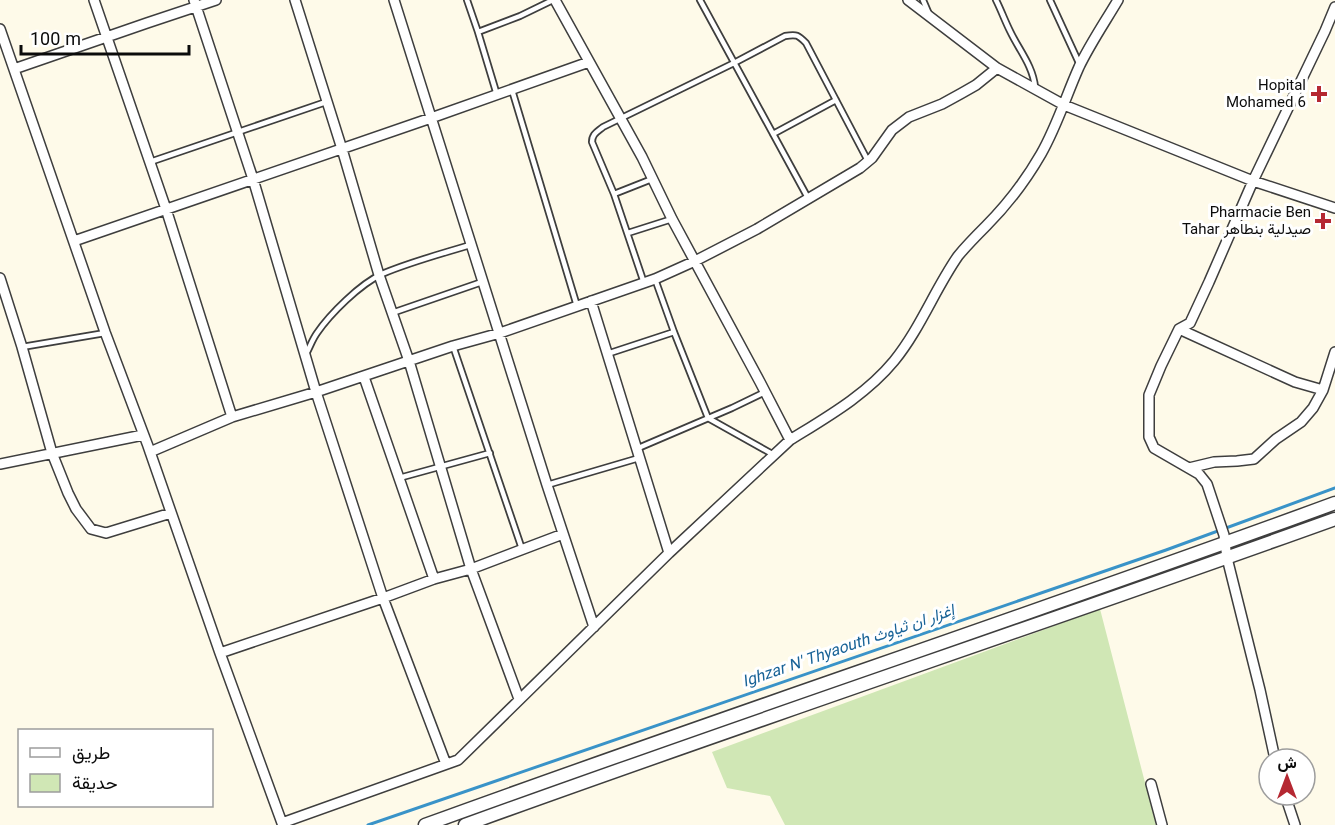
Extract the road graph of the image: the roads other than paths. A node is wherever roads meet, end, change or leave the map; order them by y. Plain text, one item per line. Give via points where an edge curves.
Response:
1 (94, 0) edge
2 (216, 0) edge
3 (294, 0) edge
4 (394, 0) edge
5 (467, 0) edge
6 (554, 0) edge
7 (700, 0) edge
8 (908, 0) edge
9 (923, 0) edge
10 (996, 0) edge
11 (1050, 0) edge
12 (1118, 0) edge
13 (195, 3) edge
14 (1335, 7) edge
15 (931, 18) junction
16 (478, 32) junction
17 (1, 36) edge
18 (107, 37) junction
19 (588, 62) junction
20 (734, 63) junction
21 (1080, 65) junction
22 (997, 68) junction
23 (14, 69) junction
24 (1035, 88) junction
25 (512, 90) junction
26 (497, 95) junction
27 (836, 100) junction
28 (327, 101) junction
29 (1064, 105) junction
30 (431, 118) junction
31 (622, 119) junction
32 (237, 133) junction
33 (773, 134) junction
34 (342, 149) junction
35 (868, 161) junction
36 (150, 162) junction
37 (652, 178) junction
38 (253, 179) junction
39 (1253, 181) junction
40 (614, 194) junction
41 (808, 198) junction
42 (1335, 208) edge
43 (166, 210) junction
44 (672, 219) junction
45 (627, 233) junction
46 (74, 241) junction
47 (470, 245) junction
48 (695, 261) junction
49 (379, 275) junction
50 (0, 278) edge
51 (656, 279) junction
52 (482, 282) junction
53 (644, 283) junction
54 (591, 301) junction
55 (577, 306) junction
56 (392, 313) junction
57 (1179, 330) junction
58 (105, 332) junction
59 (674, 332) junction
60 (500, 333) junction
61 (453, 346) junction
62 (22, 347) junction
63 (1335, 352) edge
64 (607, 354) junction
65 (305, 357) junction
66 (409, 361) junction
67 (364, 377) junction
68 (1323, 390) junction
69 (316, 392) junction
70 (765, 392) junction
71 (232, 417) junction
72 (708, 418) junction
73 (143, 435) junction
74 (790, 440) junction
75 (636, 448) junction
76 (150, 452) junction
77 (52, 453) junction
78 (490, 453) junction
79 (774, 455) junction
80 (640, 458) junction
81 (0, 464) edge
82 (440, 466) junction
83 (1189, 468) junction
84 (399, 478) junction
85 (547, 485) junction
86 (1335, 503) edge
87 (171, 513) junction
88 (1335, 519) edge
89 (563, 534) junction
90 (1225, 539) junction
91 (522, 549) junction
92 (669, 553) junction
93 (1227, 558) junction
94 (471, 569) junction
95 (434, 579) junction
96 (383, 598) junction
97 (594, 627) junction
98 (220, 653) junction
99 (519, 699) junction
100 (1272, 747) edge
101 (446, 764) junction
102 (1151, 784) dead end
103 (1289, 807) edge
104 (283, 824) edge
105 (425, 825) edge
106 (465, 825) edge
107 (1162, 825) edge
108 (1295, 825) edge

1 - 18 street
2 - 13 street
3 - 28 street
4 - 30 street
5 - 16 lane
6 - 16 lane
6 - 19 street
7 - 20 lane
8 - 15 street
9 - 15 lane
10 - 24 lane via 1034,77
11 - 21 lane
12 - 21 street
13 - 18 street
13 - 32 street
14 - 39 street
15 - 22 street
16 - 26 lane
17 - 23 street
18 - 23 street
18 - 36 street
19 - 25 street
19 - 31 street
20 - 27 lane via 785,36 799,36
20 - 31 lane
20 - 33 lane
21 - 29 street
22 - 24 street
22 - 35 street via 962,93 909,117 892,130
23 - 46 street
24 - 29 street
25 - 26 street
25 - 55 lane
26 - 30 street
27 - 33 lane
27 - 35 lane
28 - 32 lane
28 - 34 street
29 - 39 street
29 - 74 street via 1041,154 1011,198 958,257 894,360 846,405
30 - 34 street
30 - 47 street
31 - 37 street
31 - 40 lane via 603,127 592,138
32 - 36 lane
32 - 38 street
33 - 41 lane
34 - 38 street
34 - 49 street
35 - 41 street
36 - 43 street
37 - 40 lane
37 - 44 street
38 - 43 street
38 - 65 street
39 - 42 street
39 - 57 street via 1190,323
40 - 45 lane
41 - 48 street
43 - 46 street
43 - 71 street
44 - 45 lane
44 - 48 street
45 - 53 lane
46 - 58 street
47 - 49 lane
47 - 52 street
48 - 51 street
48 - 70 street
49 - 56 street
49 - 65 lane via 327,319
50 - 62 street
51 - 53 street
51 - 59 lane
52 - 56 lane
52 - 60 street
53 - 54 street
54 - 55 street
54 - 64 street
55 - 60 street
56 - 66 street
57 - 68 street via 1294,382
57 - 83 street via 1149,395 1149,437 1154,448
58 - 62 lane
58 - 73 street
59 - 64 lane
59 - 72 lane
60 - 61 street
60 - 85 street
61 - 66 street
61 - 78 lane
62 - 77 street
63 - 68 street
64 - 75 street
65 - 69 street
66 - 67 street
66 - 82 street
67 - 69 street
67 - 84 street
68 - 83 street via 1301,422 1254,459
69 - 71 street
69 - 96 street
70 - 72 lane
70 - 74 street
71 - 76 street
72 - 75 lane
72 - 79 lane
73 - 76 street
73 - 77 street
74 - 79 street
75 - 80 street
76 - 87 street
77 - 81 street
77 - 87 street via 76,509 91,529 106,533
78 - 82 lane
78 - 91 lane
79 - 92 street
80 - 85 lane
80 - 92 street
82 - 84 lane
82 - 94 street
83 - 90 street via 1207,484
84 - 95 street
85 - 89 street
86 - 90 street
87 - 98 street
88 - 93 street
89 - 91 street
89 - 97 street
90 - 93 street
90 - 105 street
91 - 94 street
92 - 97 street
93 - 100 street
93 - 106 street
94 - 95 street
94 - 99 street
95 - 96 street
96 - 98 street
96 - 101 street
97 - 99 street
98 - 104 street
99 - 101 street via 458,760
101 - 104 street
102 - 107 street
103 - 108 street

